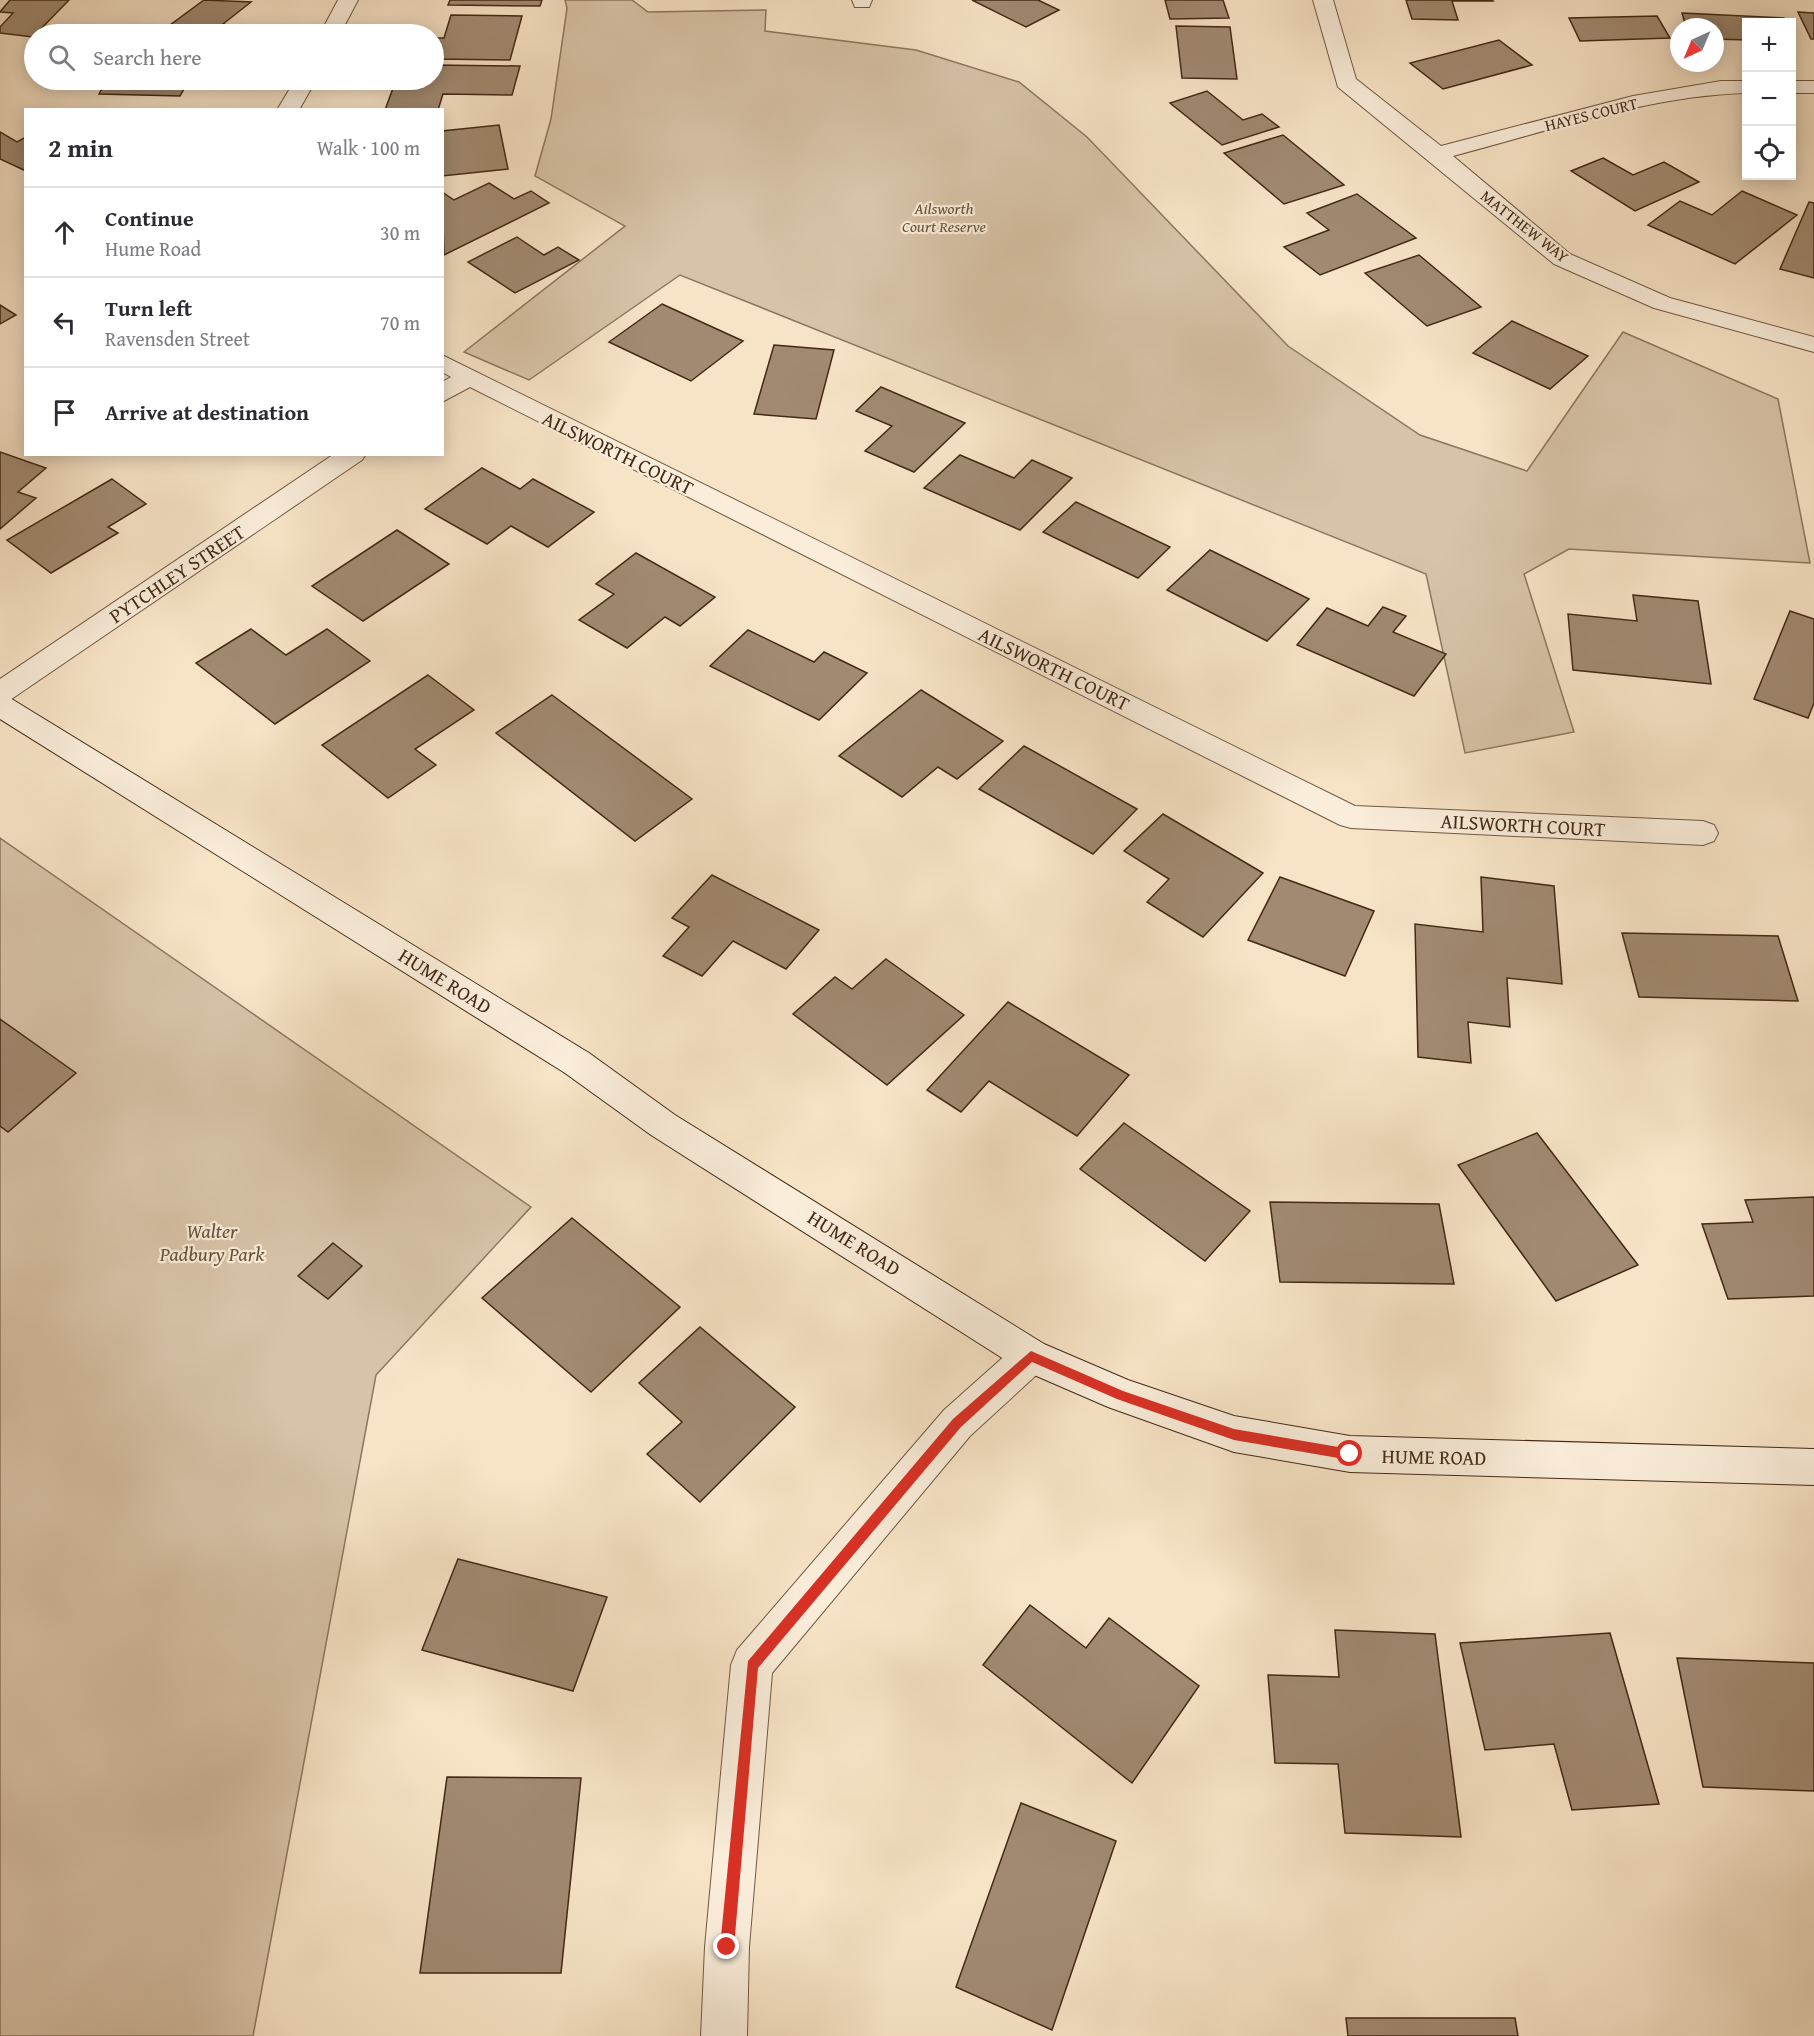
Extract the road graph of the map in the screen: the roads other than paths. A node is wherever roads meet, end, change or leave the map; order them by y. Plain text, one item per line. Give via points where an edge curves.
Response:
1 (348, 0) edge
2 (1323, 0) edge
3 (335, 24) edge
4 (1742, 87) edge
5 (1796, 87) edge
6 (1814, 87) edge
7 (299, 90) edge
8 (289, 108) edge
9 (1437, 154) junction
10 (1814, 345) edge
11 (444, 363) edge
12 (468, 377) junction
13 (444, 393) edge
14 (350, 456) edge
15 (0, 693) edge
16 (0, 705) edge
17 (1703, 833) dead end
18 (1031, 1356) junction
19 (1814, 1467) edge
20 (724, 2036) edge

1 - 3 street
2 - 9 street, MATTHEW WAY via 1346,82
4 - 9 street, HAYES COURT via 1633,102
5 - 6 street
7 - 8 street
9 - 10 street, MATTHEW WAY via 1562,260 1662,303
11 - 12 street, AILSWORTH COURT
12 - 13 street
12 - 17 street, AILSWORTH COURT via 1351,817
14 - 15 street, PYTCHLEY STREET
16 - 18 street, HUME ROAD via 577,1063 663,1125
18 - 19 street, HUME ROAD via 1120,1395 1234,1434 1350,1454
18 - 20 street via 957,1423 752,1665 727,1947

